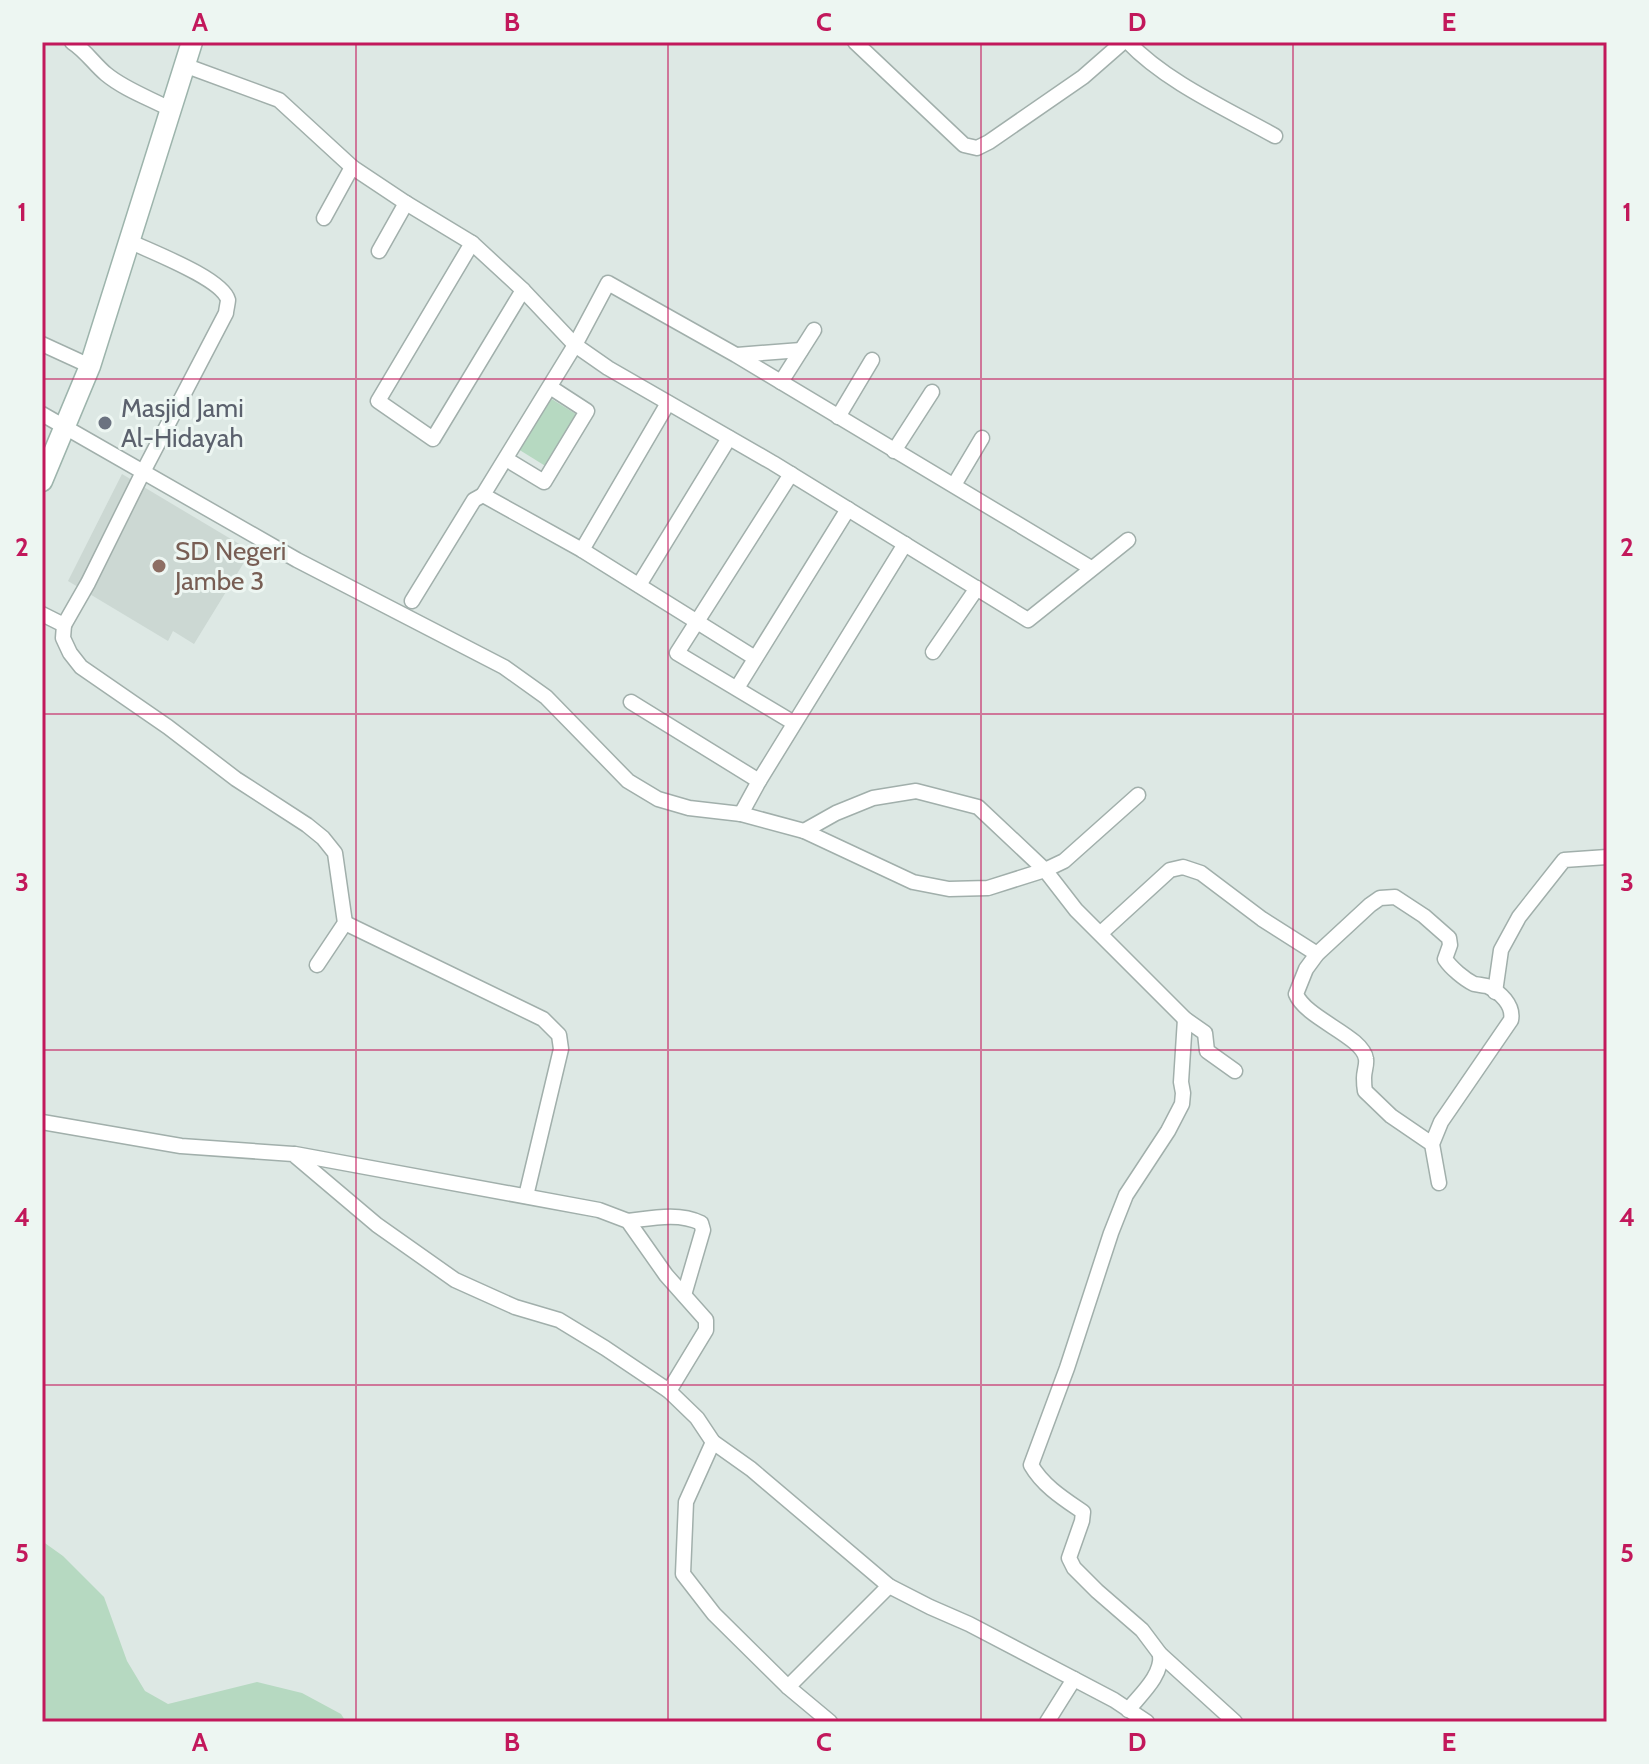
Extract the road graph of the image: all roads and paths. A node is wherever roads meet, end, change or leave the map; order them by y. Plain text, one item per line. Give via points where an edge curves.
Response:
1 (72, 42) edge
2 (192, 42) edge
3 (855, 42) edge
4 (1126, 42) edge
5 (184, 65) junction
6 (170, 109) junction
7 (1275, 136) dead end
8 (352, 167) junction
9 (406, 203) junction
10 (324, 218) dead end
11 (129, 241) junction
12 (472, 243) junction
13 (379, 251) dead end
14 (523, 290) junction
15 (814, 330) dead end
16 (42, 344) edge
17 (575, 345) junction
18 (801, 350) junction
19 (736, 355) junction
20 (872, 360) dead end
21 (90, 366) junction
22 (781, 382) junction
23 (550, 387) junction
24 (932, 392) dead end
25 (668, 403) junction
26 (42, 414) edge
27 (838, 417) junction
28 (66, 427) junction
29 (729, 438) junction
30 (982, 438) dead end
31 (894, 451) junction
32 (506, 459) junction
33 (143, 472) junction
34 (791, 474) junction
35 (42, 481) edge
36 (954, 485) junction
37 (483, 495) junction
38 (848, 509) junction
39 (1128, 540) dead end
40 (905, 544) junction
41 (582, 550) junction
42 (1091, 568) junction
43 (639, 585) junction
44 (977, 588) junction
45 (412, 601) dead end
46 (42, 614) edge
47 (697, 621) junction
48 (64, 625) junction
49 (933, 652) dead end
50 (755, 658) junction
51 (737, 688) junction
52 (631, 702) dead end
53 (794, 723) junction
54 (759, 781) junction
55 (1138, 795) dead end
56 (741, 814) junction
57 (804, 831) junction
58 (1607, 857) edge
59 (1045, 870) junction
60 (345, 923) junction
61 (1101, 933) junction
62 (1317, 954) junction
63 (317, 965) dead end
64 (1495, 992) junction
65 (1185, 1019) junction
66 (1235, 1071) dead end
67 (42, 1122) edge
68 (1432, 1144) junction
69 (293, 1154) junction
70 (1439, 1183) dead end
71 (526, 1196) junction
72 (628, 1221) junction
73 (684, 1295) junction
74 (669, 1391) junction
75 (713, 1442) junction
76 (889, 1586) junction
77 (1160, 1654) junction
78 (1074, 1679) junction
79 (788, 1687) junction
80 (1128, 1710) junction
81 (830, 1722) edge
82 (1047, 1722) edge
83 (1147, 1722) edge
84 (1235, 1722) edge

1 - 6 street via 115,81
2 - 5 street
3 - 4 street via 964,145 977,148
4 - 7 street via 1168,75
5 - 6 street
5 - 8 street via 279,100
6 - 11 street
8 - 9 street
8 - 10 street
9 - 12 street
9 - 13 street
11 - 21 street
11 - 33 street via 202,275 228,301
12 - 14 street
12 - 14 street via 378,401 433,439
14 - 17 street
15 - 18 street
16 - 21 street
17 - 19 street via 608,283
17 - 23 street
17 - 25 street
18 - 19 street
18 - 22 street
19 - 22 street
20 - 27 street
21 - 28 street
22 - 27 street
23 - 32 street
23 - 32 street via 587,411 544,482
24 - 31 street
25 - 29 street
25 - 41 street
26 - 28 street
27 - 31 street
28 - 33 street
28 - 35 street
29 - 34 street
29 - 43 street
30 - 36 street
31 - 36 street
32 - 37 street
33 - 48 street
33 - 56 street via 297,560 504,667 546,697 628,781 658,799
34 - 38 street
34 - 47 street
36 - 42 street
37 - 41 street
37 - 45 street via 474,500
38 - 40 street
38 - 50 street
39 - 42 street
40 - 44 street
40 - 53 street
41 - 43 street
42 - 44 street via 1028,620
43 - 47 street
44 - 49 street
46 - 48 street
47 - 50 street
47 - 51 street via 677,653
48 - 60 street via 63,638 81,667 323,838 335,853
50 - 51 street
51 - 53 street
52 - 54 street
53 - 54 street
54 - 56 street
55 - 59 street via 1064,861
56 - 57 street
57 - 59 street via 913,882 949,889 988,888
57 - 59 street via 873,798 916,791 978,807
58 - 64 street via 1564,860 1519,917 1501,950
59 - 61 street
60 - 63 street
60 - 71 street via 543,1019 559,1035 561,1049
61 - 62 street via 1170,870 1183,867 1201,873
61 - 65 street
62 - 64 street via 1370,905 1395,897 1449,938 1445,959 1450,965
62 - 68 street via 1297,989 1298,1000 1361,1047 1366,1056 1365,1091
64 - 68 street via 1509,1004 1511,1020 1441,1122
65 - 66 street via 1207,1035 1207,1051
65 - 77 street via 1182,1104 1126,1195 1031,1465 1037,1476 1083,1512 1069,1558 1074,1568 1142,1630
67 - 69 street via 181,1146
68 - 70 street
69 - 71 street
69 - 74 street via 377,1225 455,1280 559,1320
71 - 72 street
72 - 73 street
72 - 73 street via 663,1216 701,1223
73 - 74 street via 706,1320 706,1330
74 - 75 street
75 - 76 street
75 - 79 street via 686,1502 683,1574 714,1614
76 - 78 street
76 - 79 street
77 - 80 street via 1156,1674
77 - 84 street
78 - 80 street
78 - 82 street
79 - 81 street
80 - 83 street

